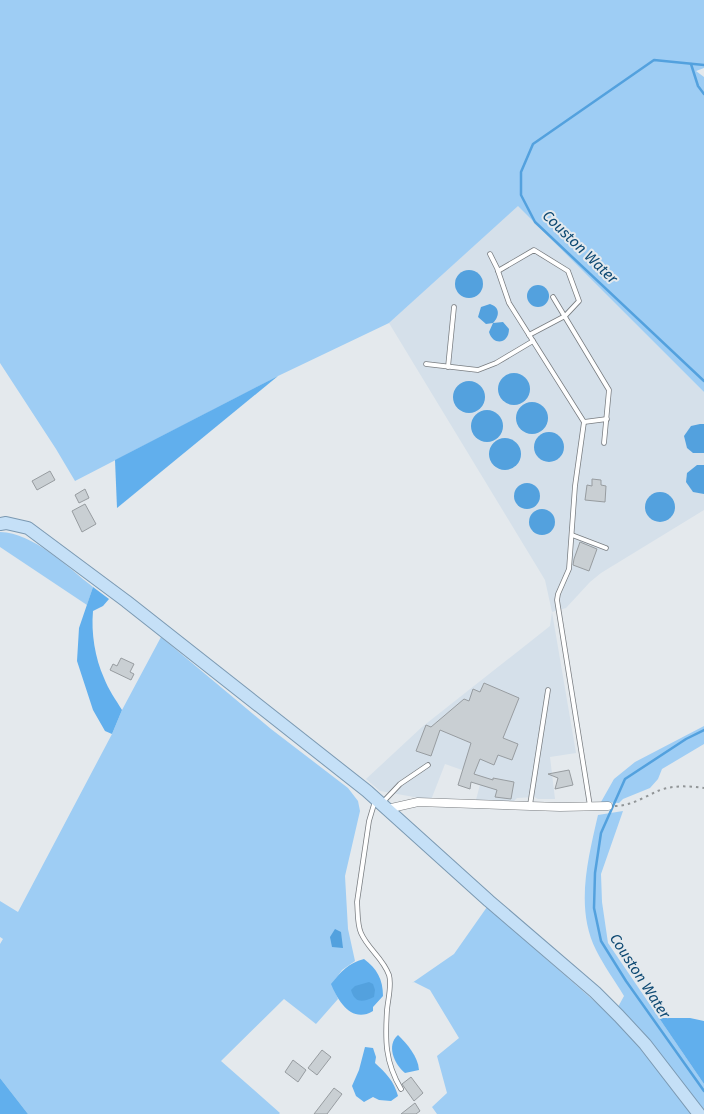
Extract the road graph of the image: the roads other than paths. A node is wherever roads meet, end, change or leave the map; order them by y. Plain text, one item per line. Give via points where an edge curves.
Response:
1 (490, 254) dead end
2 (498, 271) junction
3 (553, 297) dead end
4 (454, 307) dead end
5 (565, 316) junction
6 (529, 335) junction
7 (532, 341) junction
8 (426, 364) dead end
9 (448, 367) junction
10 (606, 419) junction
11 (584, 422) junction
12 (604, 443) dead end
13 (0, 524) edge
14 (572, 535) junction
15 (606, 548) dead end
16 (548, 690) dead end
17 (428, 765) dead end
18 (381, 804) junction
19 (530, 805) junction
20 (590, 806) junction
21 (608, 806) dead end
22 (401, 1088) dead end
23 (699, 1114) edge

1 - 2 lane
2 - 5 lane via 534,250 568,271 579,301
2 - 6 lane via 509,303
3 - 5 lane
4 - 9 lane
5 - 6 lane
5 - 10 lane via 609,390
6 - 7 lane
7 - 9 lane via 478,370
7 - 11 lane
8 - 9 lane
10 - 11 lane
10 - 12 lane
11 - 14 lane
13 - 18 main road via 28,528 126,601
14 - 15 lane
14 - 20 lane via 569,569 557,600
16 - 19 lane
17 - 18 lane via 400,784
18 - 19 street
18 - 22 lane via 369,821 357,902 361,933 382,961 389,977 387,1058
18 - 23 main road via 613,1010 645,1044
19 - 20 street
20 - 21 street

